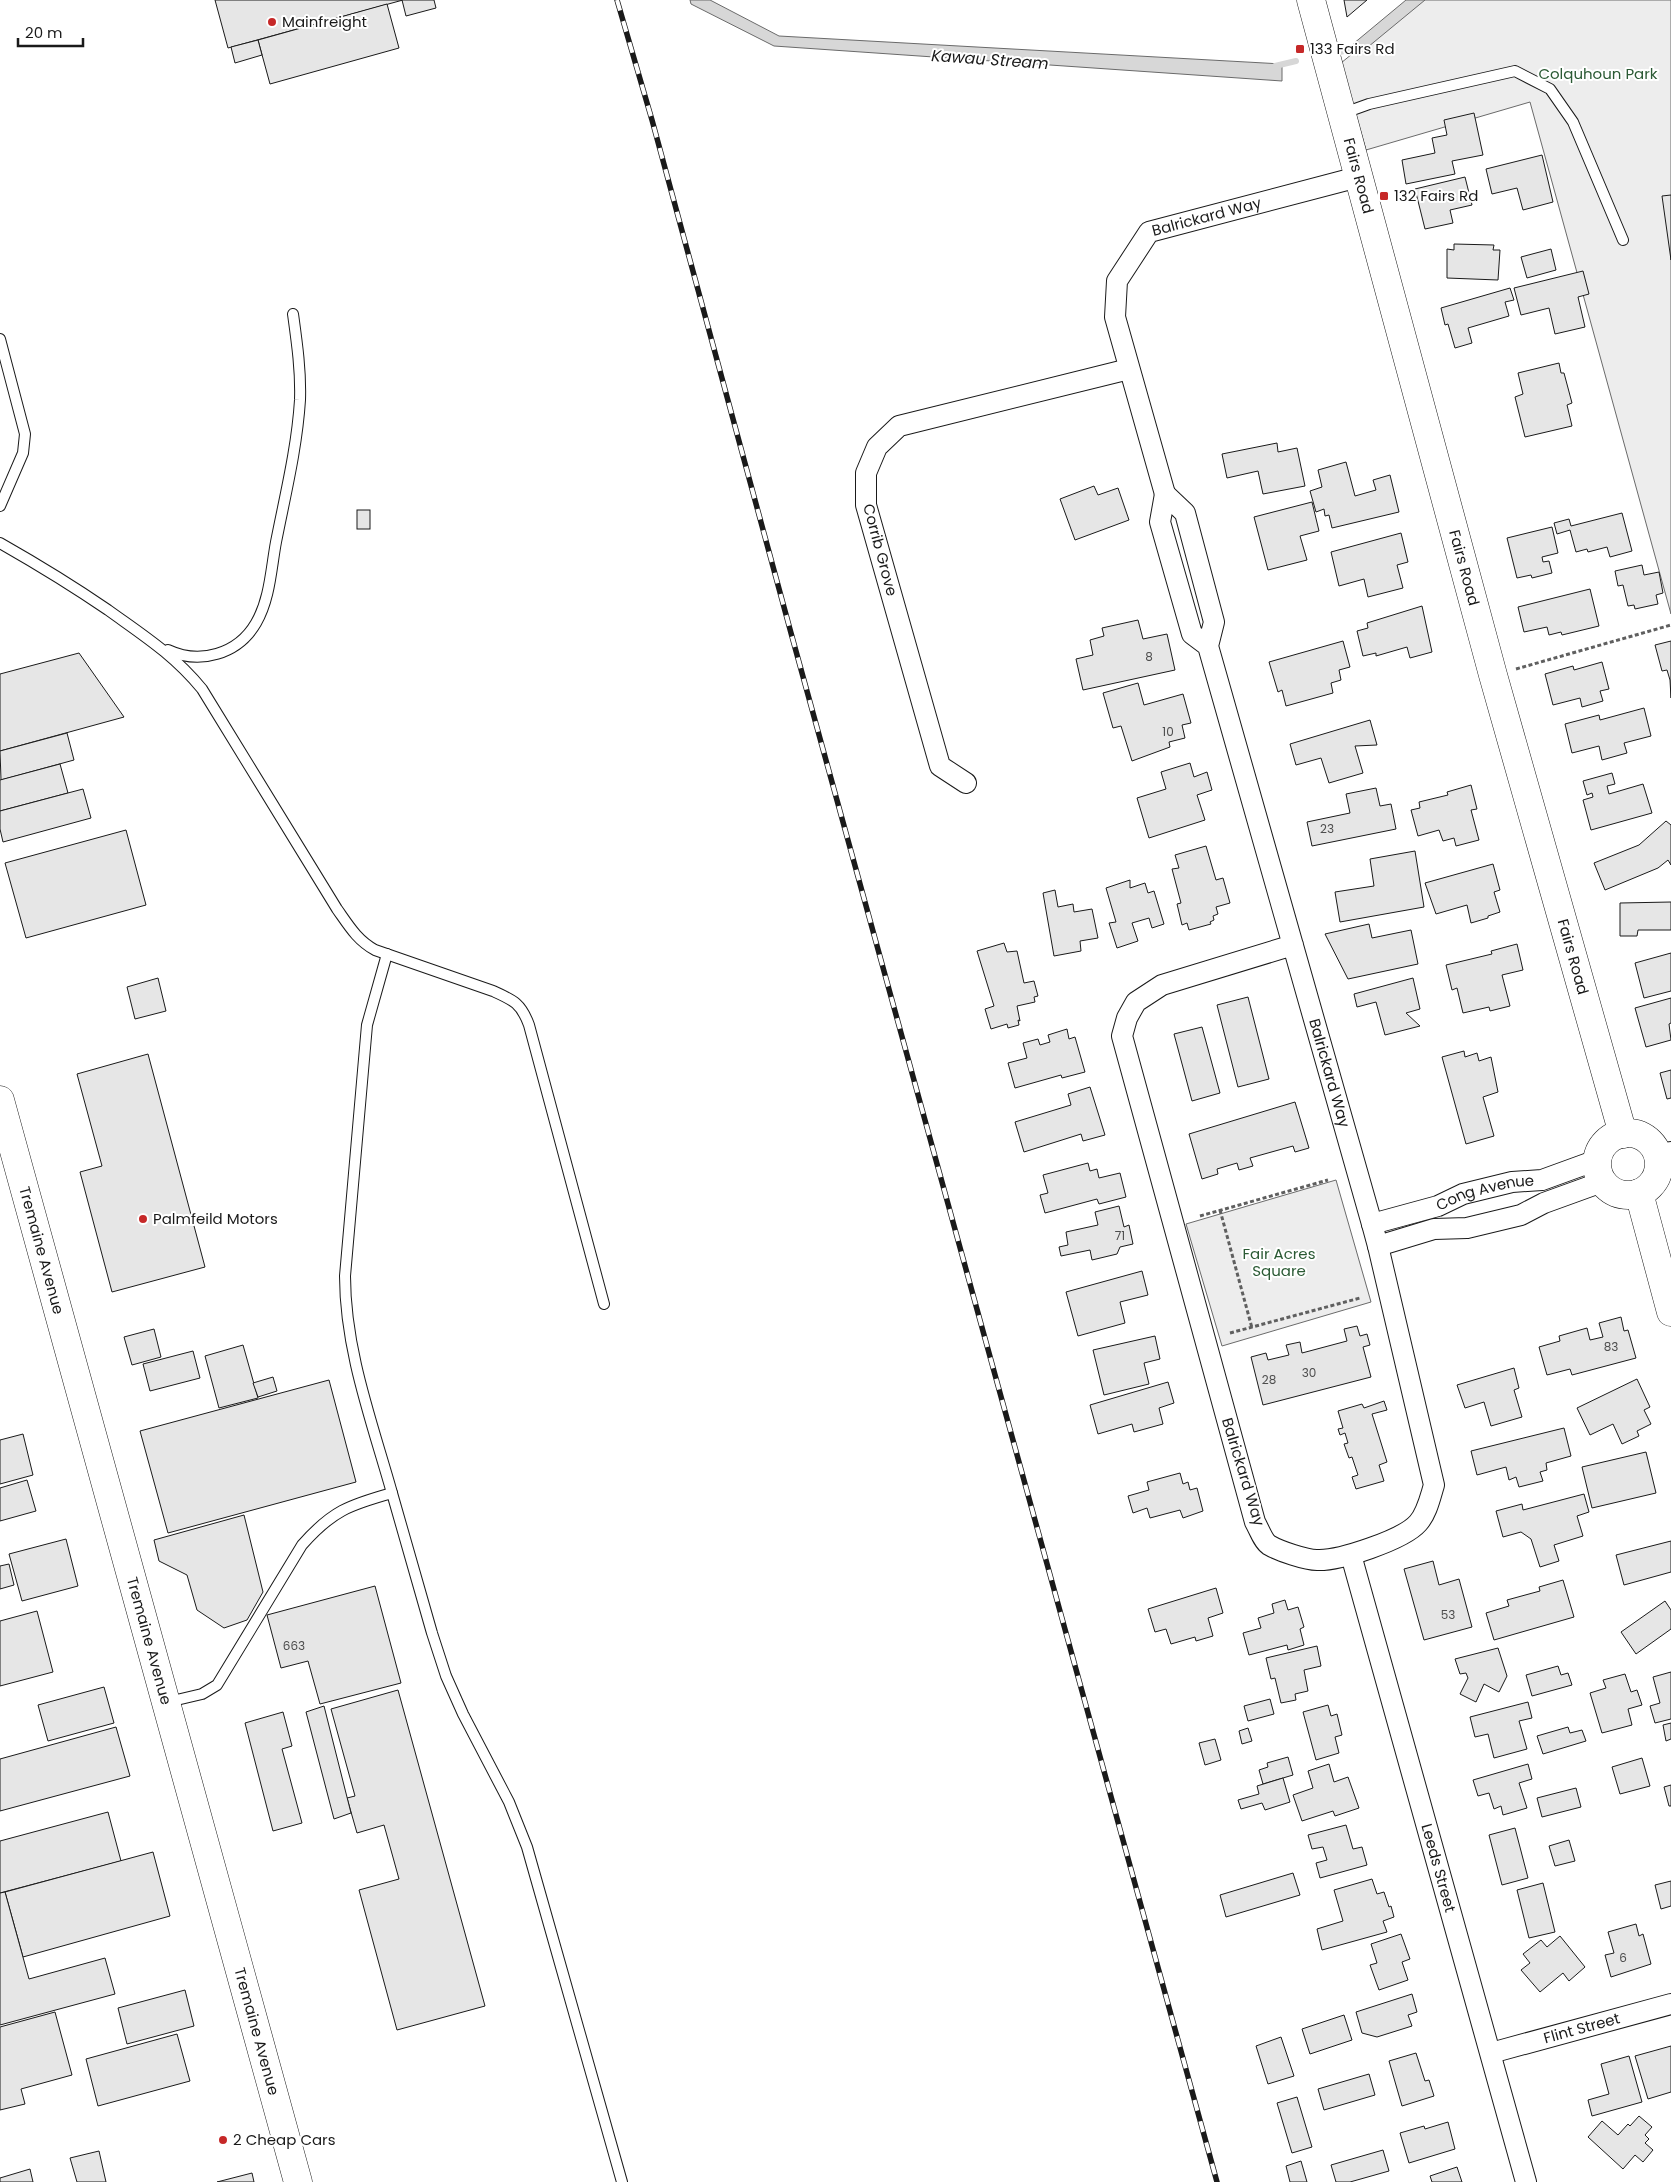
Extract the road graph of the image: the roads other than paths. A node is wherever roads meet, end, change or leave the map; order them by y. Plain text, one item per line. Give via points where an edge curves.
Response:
1 (1311, 0) edge
2 (1340, 114) junction
3 (1358, 177) junction
4 (1623, 240) dead end
5 (293, 314) dead end
6 (0, 339) edge
7 (1129, 369) junction
8 (1165, 494) junction
9 (0, 506) edge
10 (0, 543) edge
11 (1208, 646) junction
12 (162, 648) junction
13 (966, 783) dead end
14 (1293, 946) junction
15 (387, 954) junction
16 (0, 1100) edge
17 (1623, 1134) junction
18 (1664, 1153) edge
19 (1600, 1171) junction
20 (1639, 1193) junction
21 (1372, 1224) junction
22 (1378, 1246) junction
23 (604, 1304) dead end
24 (1671, 1312) edge
25 (392, 1493) junction
26 (1350, 1555) junction
27 (166, 1703) junction
28 (1671, 2004) edge
29 (1491, 2053) junction
30 (298, 2182) edge
31 (622, 2182) edge
32 (1526, 2182) edge

1 - 2 street, Fairs Road
2 - 3 street, Fairs Road
2 - 4 lane via 1369,104 1514,71 1550,89 1573,122
3 - 7 street, Balrickard Way via 1149,232 1116,281 1115,316
3 - 17 street, Fairs Road
5 - 12 lane via 300,369 300,401 296,439 262,611 246,636 235,646 212,656 188,657
6 - 9 lane via 25,434 23,453
7 - 8 street, Balrickard Way
7 - 13 street, Corrib Grove via 899,426 877,447 866,473 866,505 940,766
8 - 11 street, Balrickard Way via 1160,522 1162,532 1192,634
8 - 11 street, Balrickard Way via 1185,513 1214,622
10 - 12 lane via 60,578
11 - 14 street, Balrickard Way
12 - 15 lane via 202,689 355,935 364,944
14 - 21 street, Balrickard Way
14 - 26 street, Balrickard Way via 1162,985 1136,1002 1122,1036 1256,1522 1268,1544 1283,1551 1317,1560
15 - 23 lane via 493,991 521,1008 531,1034
15 - 25 lane via 367,1025 345,1289 352,1348
16 - 27 street, Tremaine Avenue
17 - 18 street via 1644,1138
17 - 19 street via 1606,1142 1600,1150
18 - 20 street via 1654,1182
19 - 20 street via 1608,1188 1623,1195
19 - 21 street, Cong Avenue via 1512,1182 1463,1194 1438,1206
19 - 22 street, Cong Avenue via 1521,1215 1467,1228 1434,1229
20 - 24 street
21 - 22 street, Balrickard Way
22 - 26 street, Balrickard Way via 1434,1485 1428,1506 1417,1524 1390,1541
25 - 27 lane via 352,1505 318,1527 294,1557 217,1685 202,1694
25 - 31 lane via 446,1676 509,1802 527,1847
26 - 29 street, Leeds Street
27 - 30 street, Tremaine Avenue
28 - 29 street, Flint Street
29 - 32 street, Leeds Street

